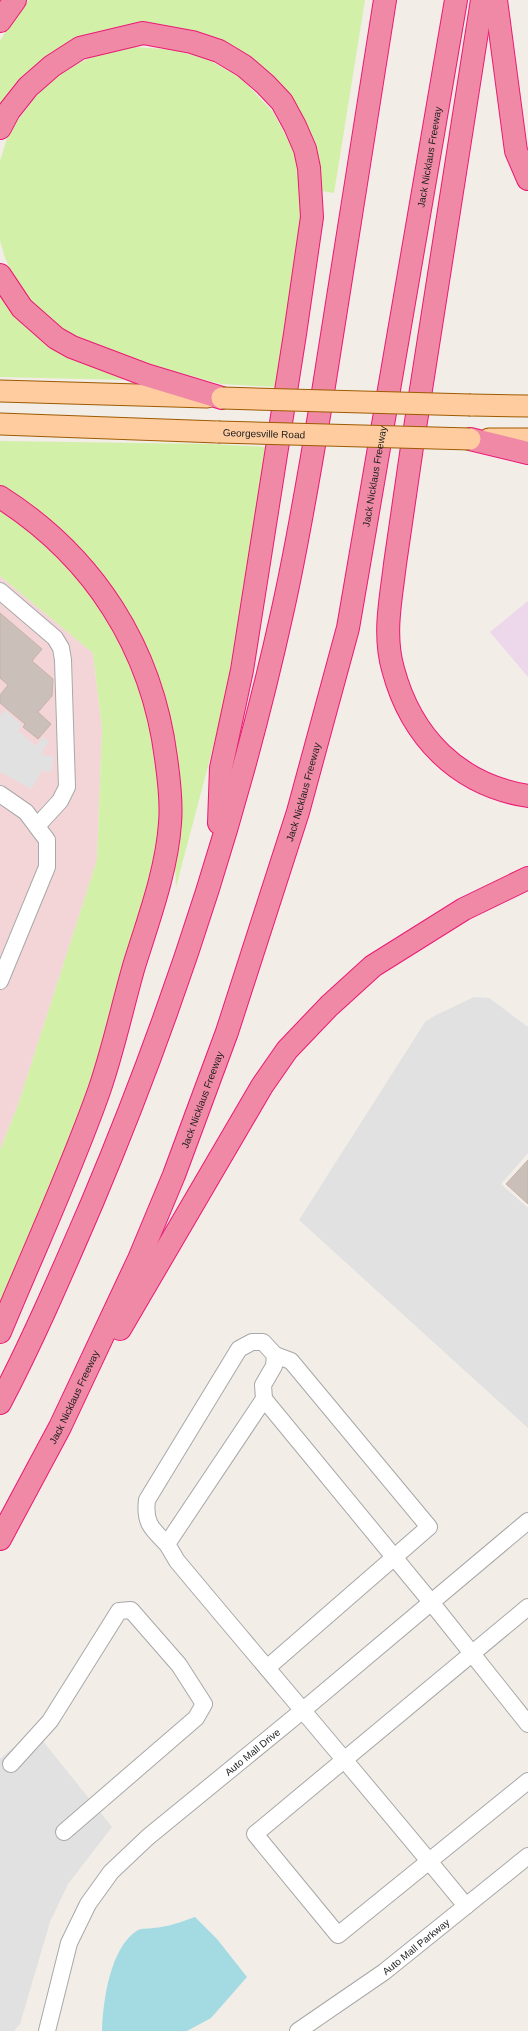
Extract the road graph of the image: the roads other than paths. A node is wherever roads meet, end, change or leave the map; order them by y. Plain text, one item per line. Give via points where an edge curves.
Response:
1 (15, 0) edge
2 (385, 0) edge
3 (456, 0) edge
4 (482, 0) edge
5 (496, 0) edge
6 (0, 21) edge
7 (0, 128) edge
8 (528, 179) edge
9 (0, 275) edge
10 (0, 391) edge
11 (222, 398) junction
12 (528, 406) edge
13 (0, 424) edge
14 (470, 439) junction
15 (528, 439) edge
16 (528, 454) edge
17 (0, 498) edge
18 (0, 591) edge
19 (0, 794) edge
20 (528, 796) edge
21 (37, 826) junction
22 (218, 859) junction
23 (528, 878) edge
24 (0, 981) edge
25 (0, 1332) edge
26 (274, 1354) junction
27 (264, 1399) junction
28 (0, 1403) edge
29 (60, 1427) junction
30 (528, 1521) edge
31 (0, 1539) edge
32 (167, 1544) junction
33 (395, 1558) junction
34 (431, 1602) junction
35 (528, 1607) edge
36 (472, 1654) junction
37 (267, 1668) junction
38 (302, 1711) junction
39 (528, 1724) edge
40 (345, 1759) junction
41 (10, 1764) dead end
42 (528, 1781) edge
43 (64, 1832) dead end
44 (528, 1856) edge
45 (429, 1861) junction
46 (466, 1906) junction
47 (47, 2031) edge
48 (298, 2031) edge

1 - 6 highway
2 - 22 highway via 332,335 284,607 257,719
3 - 29 highway, Jack Nicklaus Freeway via 348,628 298,812 227,1032 174,1175 139,1259
4 - 20 highway via 387,627 392,668 406,707 432,746 473,778 496,789
5 - 8 highway via 516,152
7 - 22 highway via 9,111 28,87 52,66 80,48 143,33 192,42 219,51 244,66 282,102 305,149 309,168 312,217 296,334 242,670 222,768
9 - 11 highway via 22,308 56,338 72,347 146,375
10 - 11 main road
11 - 12 main road, bridge
13 - 14 main road, Georgesville Road, bridge
14 - 15 main road, Georgesville Road
14 - 16 highway
17 - 25 highway via 42,527 67,550 90,575 121,623 146,672 162,725 168,773 170,823 163,867 100,1088
18 - 21 street via 54,638 61,648 63,660 67,787 60,801
19 - 21 street via 26,812
21 - 24 street via 47,840 47,867
22 - 28 highway via 175,990 110,1160 67,1262
23 - 29 highway via 464,909 373,966 287,1050 262,1086
26 - 27 street via 274,1366 263,1385
26 - 32 street via 263,1342 252,1342 239,1349 147,1500 145,1515 152,1529
26 - 33 street via 291,1361 430,1527
27 - 32 street
27 - 33 street
29 - 31 highway, Jack Nicklaus Freeway
30 - 34 street, Auto Mall Drive
32 - 37 street via 177,1561
33 - 34 street
33 - 37 street
34 - 36 street
34 - 38 street, Auto Mall Drive
35 - 36 street
36 - 39 street
36 - 40 street
37 - 38 street
38 - 40 street
38 - 47 street, Auto Mall Drive via 148,1837 111,1872 88,1904 69,1943
40 - 45 street
40 - 45 street via 255,1834 338,1935
41 - 43 street via 50,1721 119,1611 131,1610 179,1665 204,1704 196,1718
42 - 45 street
44 - 46 street, Auto Mall Parkway
45 - 46 street
46 - 48 street, Auto Mall Parkway via 384,1972

